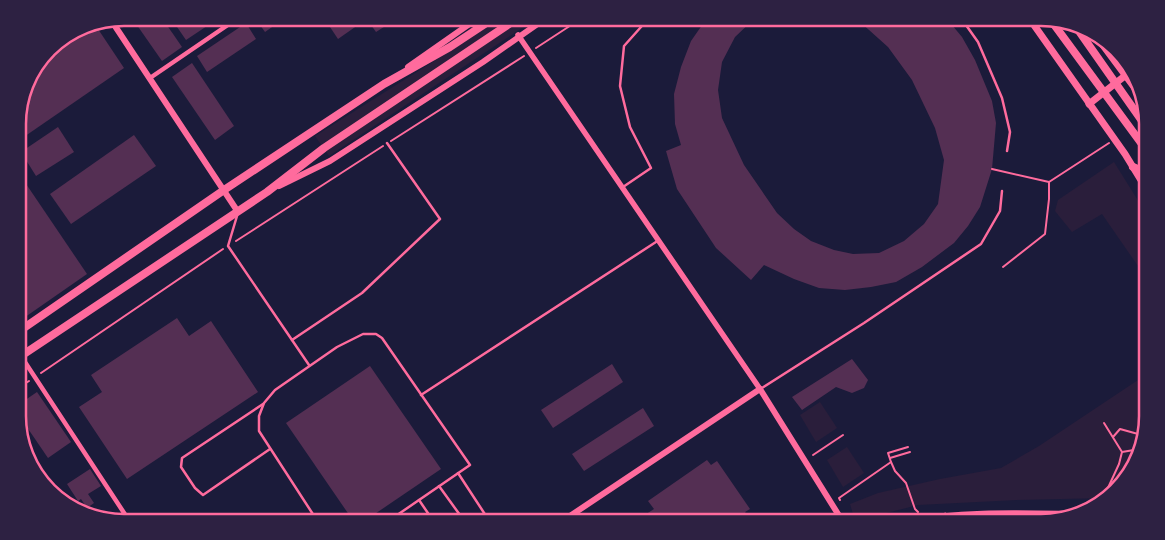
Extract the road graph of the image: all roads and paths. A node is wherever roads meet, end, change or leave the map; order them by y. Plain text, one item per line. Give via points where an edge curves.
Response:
1 (115, 26) edge
2 (226, 26) edge
3 (467, 26) edge
4 (481, 26) edge
5 (506, 26) edge
6 (533, 26) edge
7 (570, 26) edge
8 (642, 26) edge
9 (967, 26) edge
10 (1035, 26) edge
11 (1056, 27) edge
12 (518, 35) junction
13 (1082, 35) edge
14 (530, 52) junction
15 (1111, 56) edge
16 (1126, 76) joint
17 (150, 78) junction
18 (384, 84) junction
19 (1089, 104) junction
20 (1138, 116) edge
21 (1114, 139) junction
22 (1139, 140) edge
23 (387, 143) junction
24 (1007, 151) dead end
25 (1133, 167) junction
26 (992, 170) dead end
27 (1139, 170) edge
28 (1139, 177) edge
29 (1048, 182) junction
30 (623, 187) junction
31 (224, 190) junction
32 (1002, 191) dead end
33 (267, 192) junction
34 (238, 212) junction
35 (659, 240) junction
36 (228, 246) junction
37 (1003, 267) dead end
38 (26, 326) edge
39 (292, 340) junction
40 (26, 352) edge
41 (310, 365) junction
42 (26, 366) edge
43 (34, 377) junction
44 (26, 382) edge
45 (760, 389) junction
46 (421, 395) junction
47 (264, 403) junction
48 (1104, 422) dead end
49 (1138, 434) edge
50 (843, 435) dead end
51 (1113, 437) junction
52 (908, 447) dead end
53 (270, 449) junction
54 (1132, 450) edge
55 (910, 452) dead end
56 (1122, 452) junction
57 (813, 455) dead end
58 (890, 458) junction
59 (892, 462) junction
60 (458, 473) junction
61 (439, 486) junction
62 (1108, 488) edge
63 (420, 500) junction
64 (842, 505) dead end
65 (125, 514) edge
66 (313, 514) edge
67 (400, 514) edge
68 (429, 514) edge
69 (459, 514) edge
70 (485, 514) edge
71 (573, 514) edge
72 (838, 514) edge
73 (919, 514) edge
74 (978, 514) edge
75 (1050, 514) edge

1 - 17 main road
2 - 17 street
3 - 18 main road
4 - 18 highway
5 - 33 highway via 324,148
6 - 12 main road
7 - 14 path
8 - 30 lane via 624,46 620,86 630,126 651,168
9 - 24 lane via 978,42 1002,98 1010,132
10 - 19 main road
11 - 22 highway
12 - 14 street
12 - 33 main road via 483,62 330,161
13 - 20 highway
14 - 23 path
14 - 30 street
15 - 16 main road
16 - 19 main road
17 - 31 main road
18 - 31 highway
19 - 21 main road
21 - 25 main road
21 - 29 path
23 - 36 path
23 - 39 lane via 440,219 362,293
25 - 27 highway
25 - 28 main road
26 - 29 path
29 - 37 path via 1045,234
30 - 35 street
31 - 34 main road
31 - 38 highway
32 - 45 lane via 1000,211 981,244
33 - 34 highway
34 - 36 lane
34 - 40 highway
35 - 45 street
35 - 46 lane
36 - 39 lane
36 - 43 path
39 - 41 lane
41 - 46 lane via 363,334 376,334
41 - 47 lane via 275,390
42 - 43 street
43 - 44 path
43 - 65 street
45 - 71 main road
45 - 72 main road
46 - 60 lane via 470,465
47 - 53 lane via 259,416 259,431
47 - 53 lane via 182,458 181,467 203,494
48 - 51 path
49 - 51 path via 1120,430
50 - 57 path
51 - 56 path
52 - 58 path via 888,453
53 - 66 lane
54 - 56 path
55 - 58 path
56 - 62 path
58 - 59 path
59 - 64 path via 838,498
59 - 73 path via 906,483
60 - 61 lane
60 - 70 lane
61 - 63 lane
61 - 69 lane
63 - 67 lane
63 - 68 lane
74 - 75 main road

